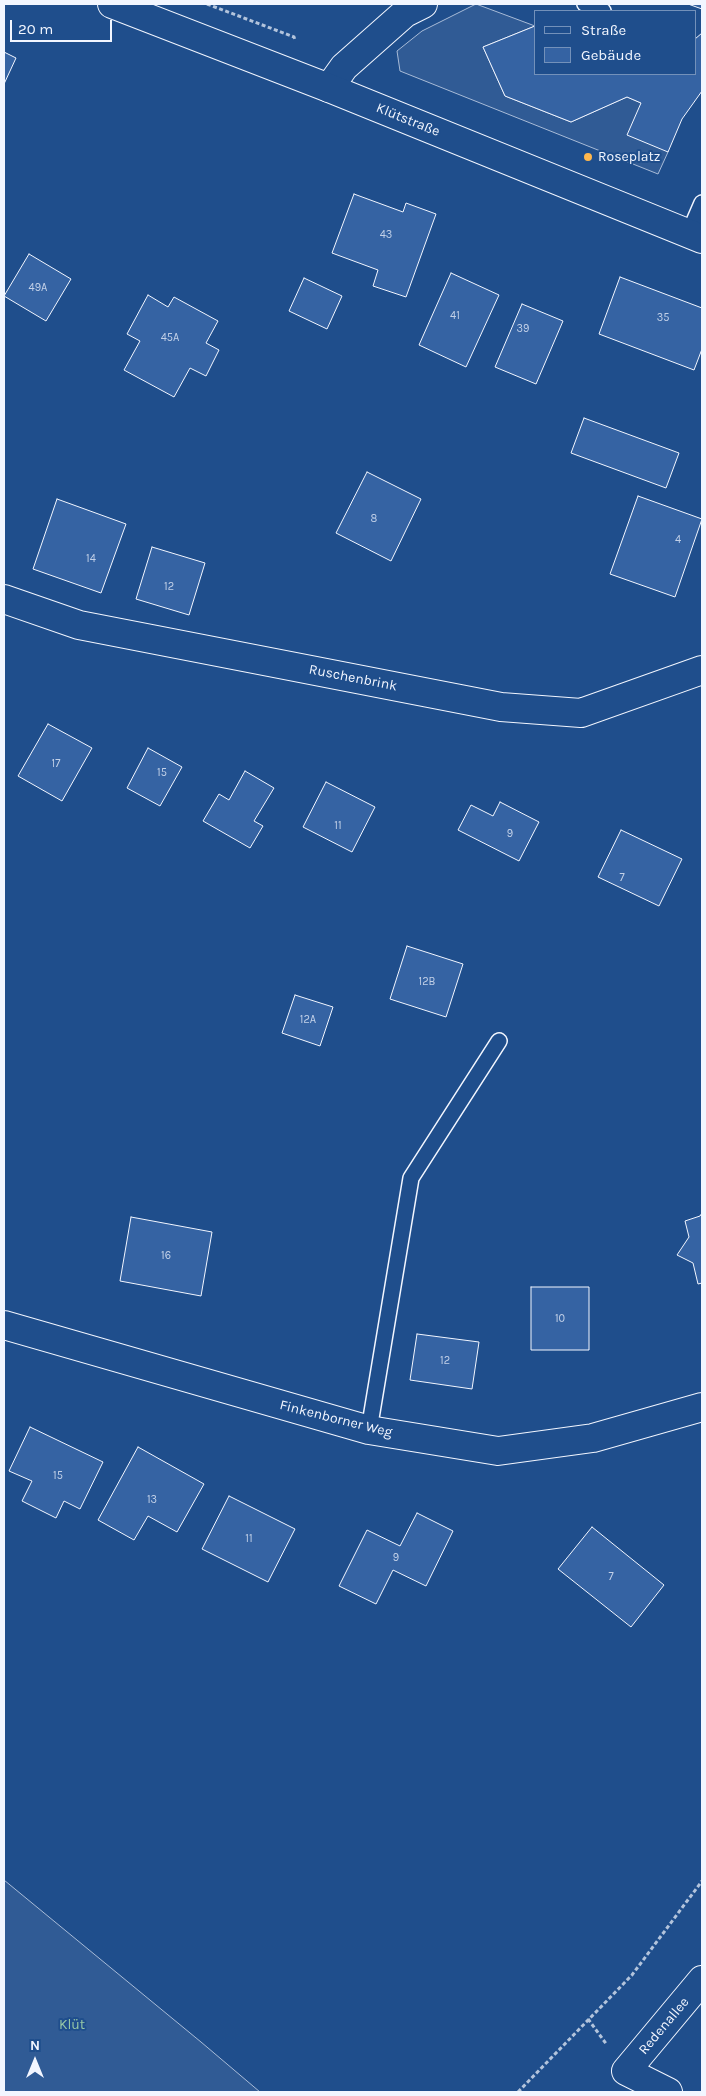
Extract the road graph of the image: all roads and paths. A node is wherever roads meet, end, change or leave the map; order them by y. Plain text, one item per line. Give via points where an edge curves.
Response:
1 (112, 4) edge
2 (207, 4) edge
3 (423, 4) edge
4 (584, 4) edge
5 (600, 10) edge
6 (294, 36) dead end
7 (329, 88) junction
8 (702, 203) edge
9 (696, 236) edge
10 (4, 599) edge
11 (702, 670) edge
12 (499, 1041) dead end
13 (4, 1325) edge
14 (702, 1407) edge
15 (369, 1430) junction
16 (702, 1881) edge
17 (702, 1980) edge
18 (518, 2092) edge
19 (668, 2092) edge

1 - 7 street, Klütstraße
2 - 6 path
3 - 7 street via 405,13 344,67
4 - 5 lane
7 - 9 street, Klütstraße
8 - 9 lane
10 - 11 street, Ruschenbrink via 79,625 501,707 581,713
12 - 15 lane via 411,1178
13 - 15 street, Finkenborner Weg
14 - 15 street, Finkenborner Weg via 593,1438 498,1451
16 - 18 path via 632,1975
17 - 19 street, Redenallee via 626,2071

